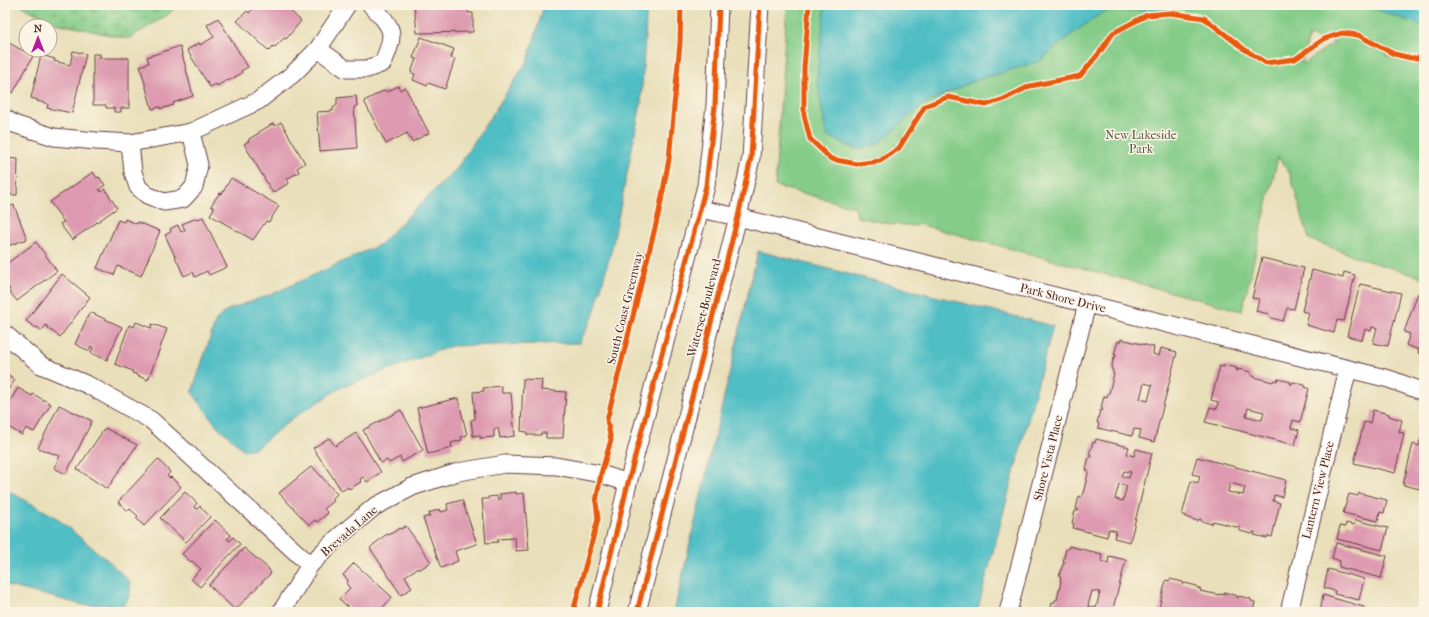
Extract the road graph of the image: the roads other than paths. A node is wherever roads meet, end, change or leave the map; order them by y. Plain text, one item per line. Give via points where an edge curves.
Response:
1 (347, 5) edge
2 (371, 5) edge
3 (719, 5) edge
4 (760, 5) edge
5 (318, 49) junction
6 (5, 118) edge
7 (191, 132) junction
8 (130, 143) junction
9 (700, 209) junction
10 (738, 217) junction
11 (1087, 304) junction
12 (5, 334) edge
13 (1348, 369) junction
14 (1424, 392) edge
15 (628, 483) junction
16 (310, 565) junction
17 (281, 612) edge
18 (597, 612) edge
19 (637, 612) edge
20 (1008, 612) edge
21 (1289, 612) edge

1 - 5 street
2 - 5 street via 387,21 392,37 383,63 367,69 346,69
3 - 9 street via 715,106 706,186
4 - 10 street, Waterset Boulevard via 751,158
5 - 7 street via 294,74 258,101
6 - 8 street via 14,124 54,137
7 - 8 street
7 - 8 street via 199,165 194,187 183,199 164,202 138,187 133,172
9 - 10 street, Park Shore Drive
9 - 15 street
10 - 11 street, Park Shore Drive
10 - 19 street, Waterset Boulevard
11 - 13 street, Park Shore Drive
11 - 20 street, Shore Vista Place
12 - 16 street via 41,365 88,385 151,420
13 - 14 street, Park Shore Drive via 1389,379
13 - 21 street, Lantern View Place
15 - 16 street, Brevada Lane via 601,474 556,466 505,464 458,472 412,487 374,507
15 - 18 street
16 - 17 street, Brevada Lane

